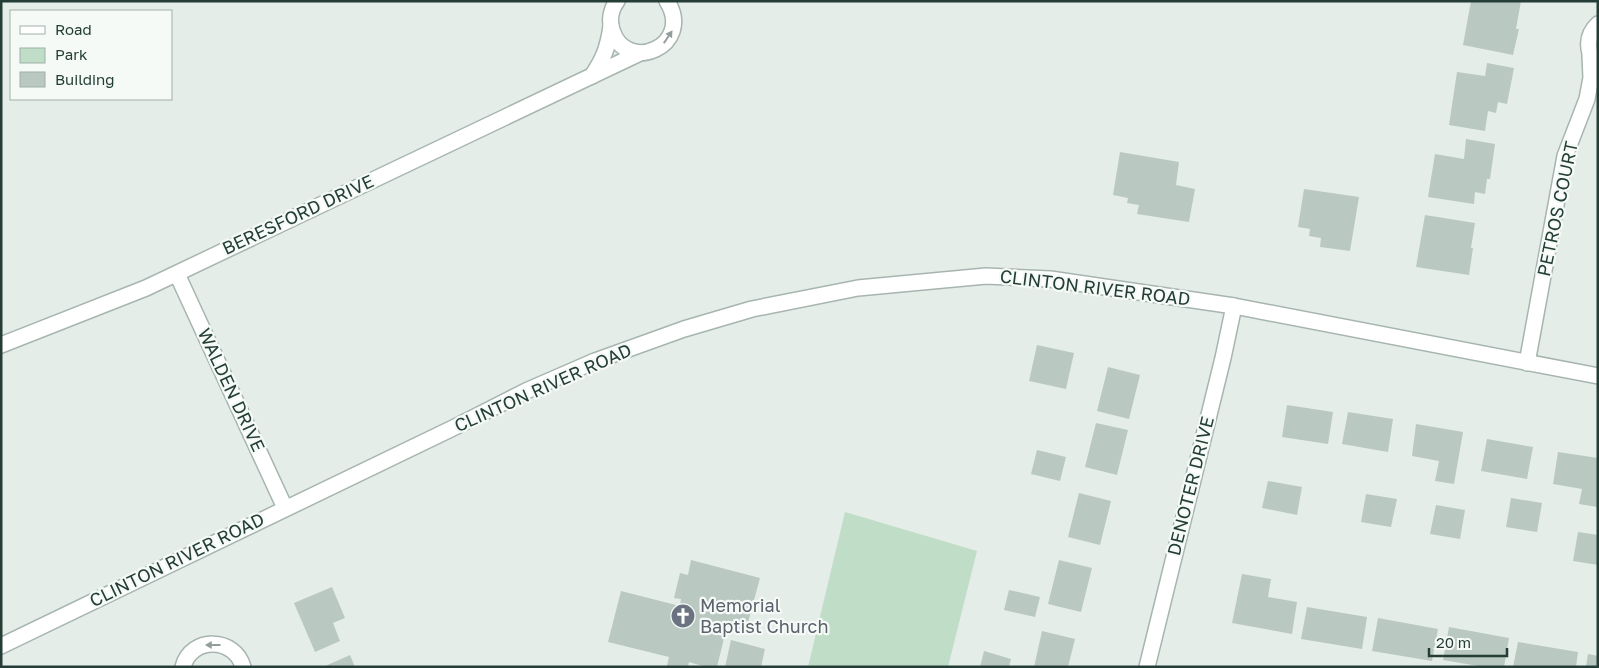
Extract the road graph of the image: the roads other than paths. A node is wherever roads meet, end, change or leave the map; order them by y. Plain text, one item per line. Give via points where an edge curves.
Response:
1 (617, 1) edge
2 (667, 1) edge
3 (1598, 24) edge
4 (611, 26) junction
5 (640, 53) junction
6 (1594, 62) edge
7 (591, 77) junction
8 (1592, 94) edge
9 (177, 274) junction
10 (1234, 306) junction
11 (1, 345) edge
12 (1527, 363) junction
13 (1598, 376) edge
14 (285, 508) junction
15 (1, 646) edge
16 (183, 667) edge
17 (244, 667) edge
18 (1147, 667) edge

1 - 4 street via 611,15
5 -> 2 street, BERESFORD DRIVE via 660,47 672,32 674,21
3 - 6 street, PETROS COURT via 1589,36 1588,46
4 - 5 street via 620,44
4 - 7 street via 608,48
5 - 7 street, BERESFORD DRIVE
6 - 8 street, PETROS COURT
7 - 9 street, BERESFORD DRIVE
8 - 12 street, PETROS COURT via 1565,156
9 - 11 street, BERESFORD DRIVE
9 - 14 street, WALDEN DRIVE
10 - 12 street, CLINTON RIVER ROAD
10 - 14 street, CLINTON RIVER ROAD via 1050,279 986,276 858,288 752,309 595,361
10 - 18 street, DENOTER DRIVE
12 - 13 street, CLINTON RIVER ROAD
14 - 15 street, CLINTON RIVER ROAD
17 -> 16 street via 236,652 218,644 198,648 190,654

